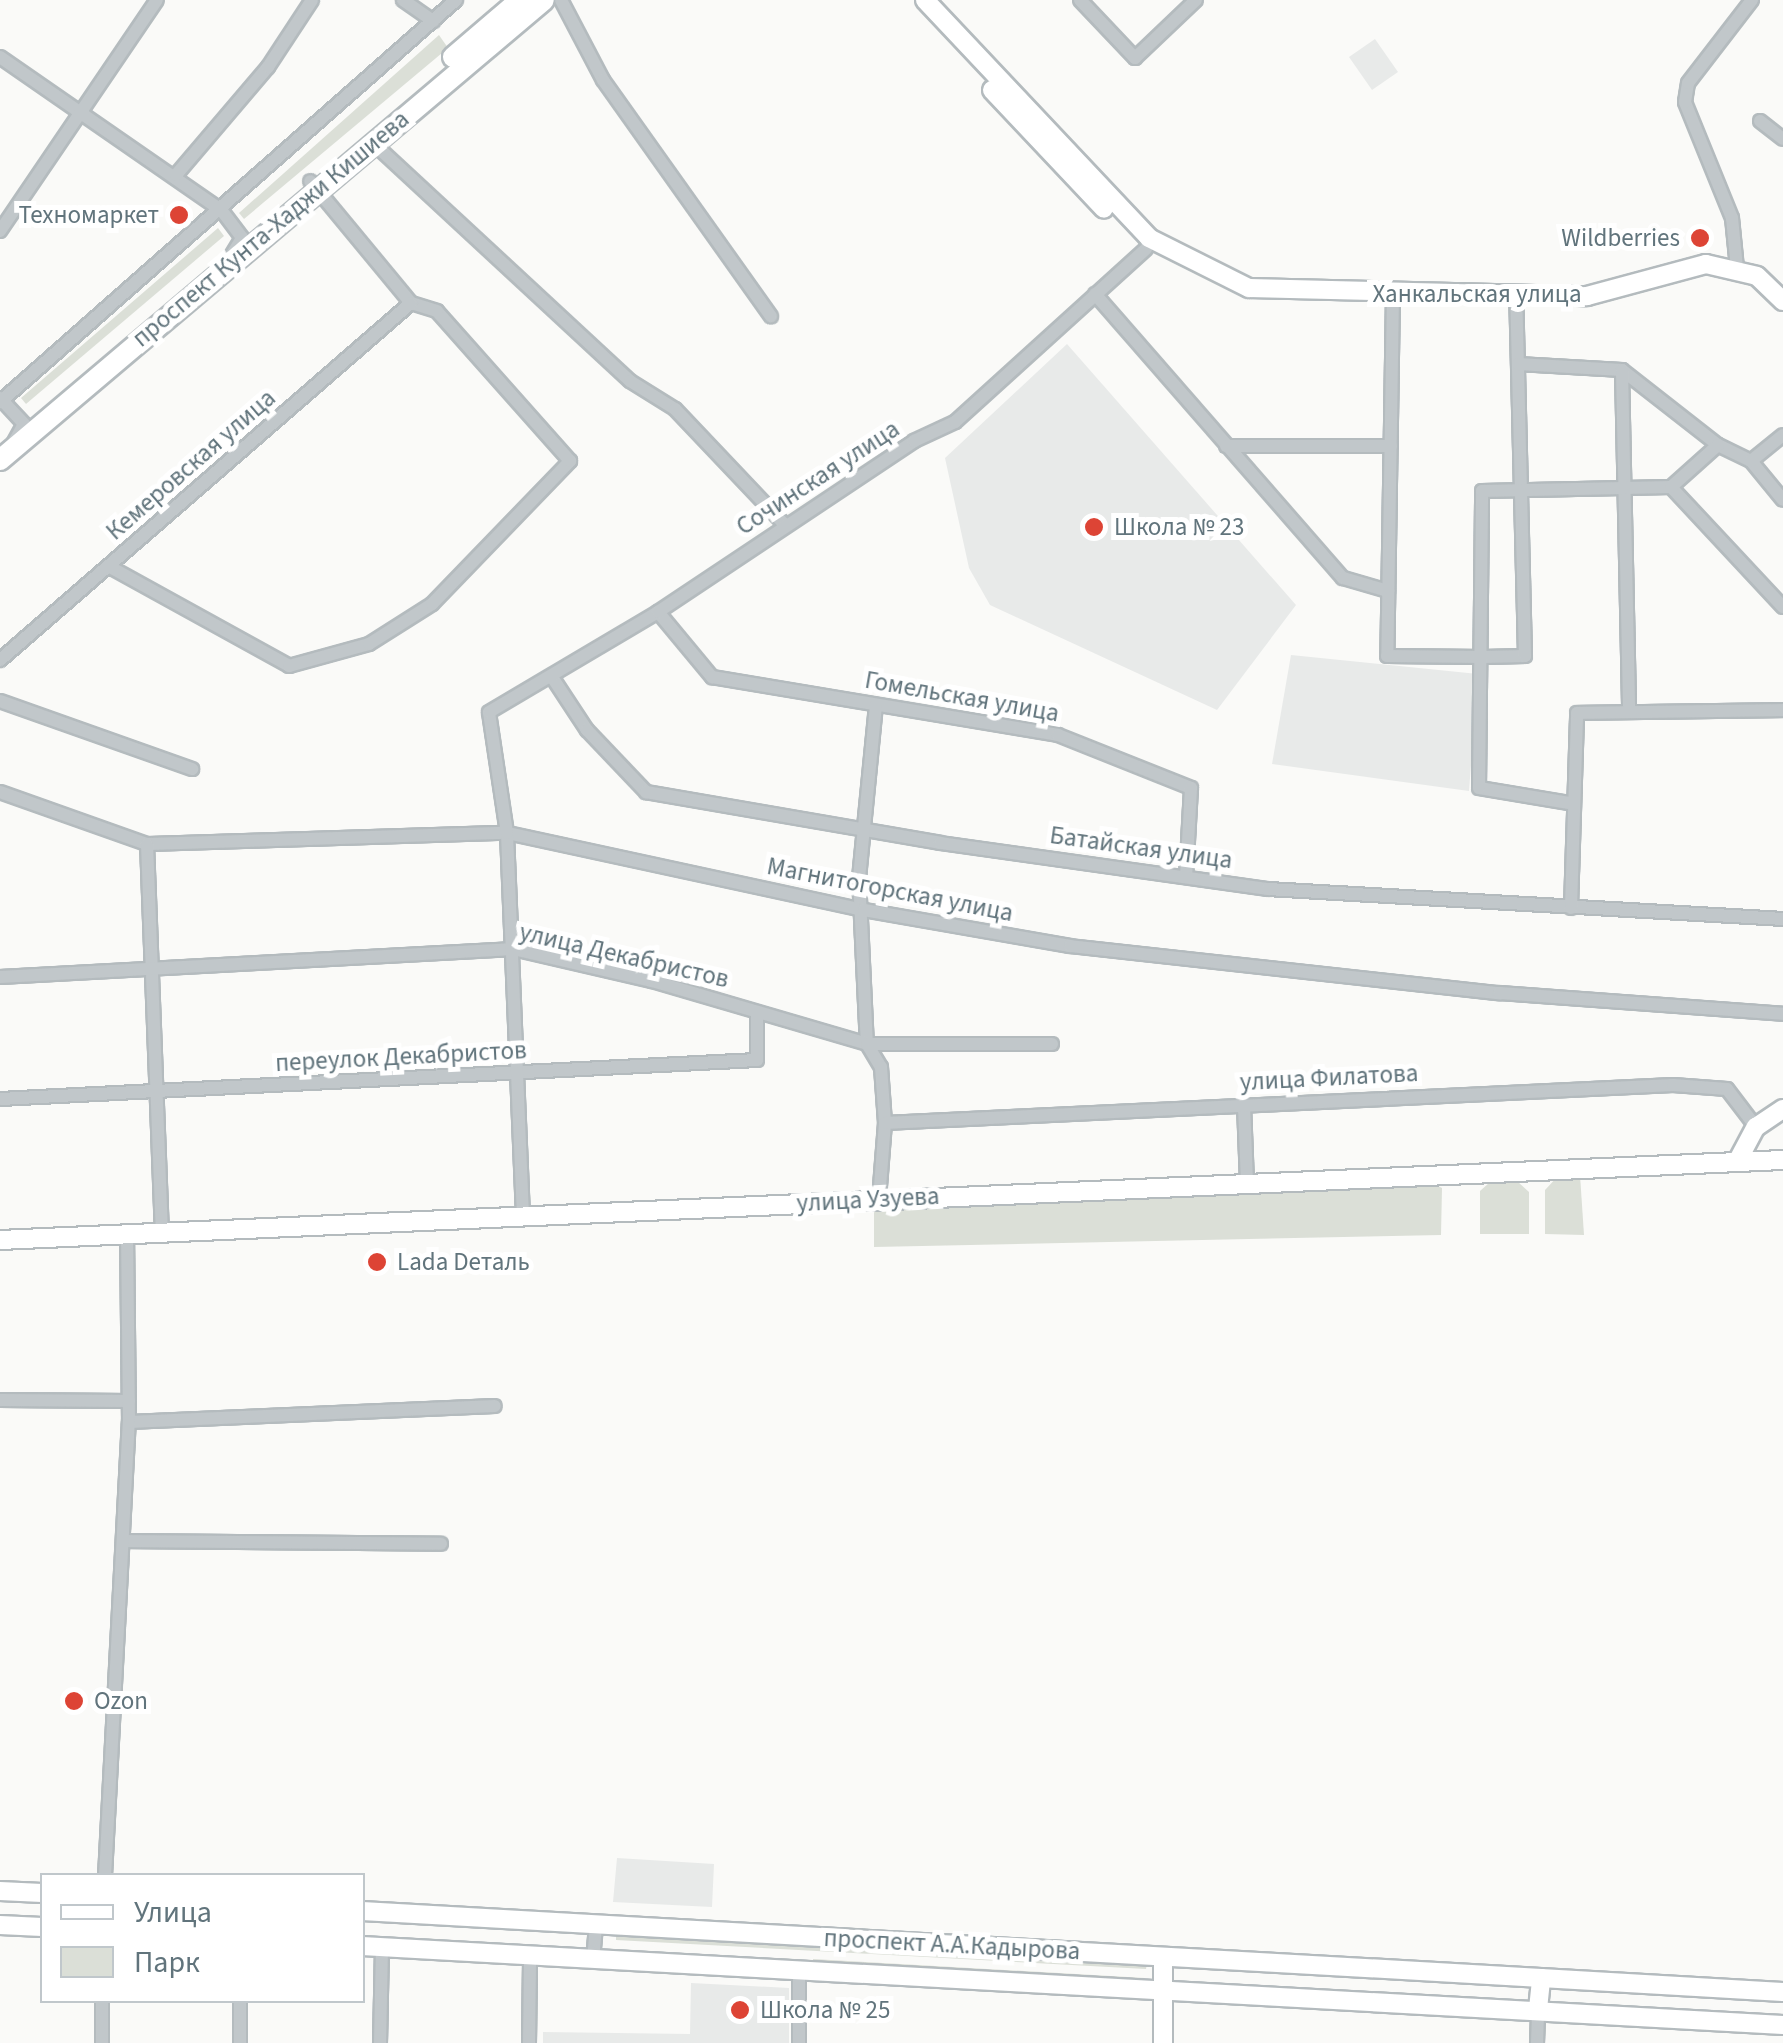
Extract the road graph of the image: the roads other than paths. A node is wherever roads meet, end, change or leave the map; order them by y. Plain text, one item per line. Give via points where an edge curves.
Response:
1 (157, 0) edge
2 (312, 0) edge
3 (402, 0) edge
4 (456, 0) edge
5 (520, 0) edge
6 (544, 0) edge
7 (561, 0) edge
8 (910, 0) edge
9 (925, 0) edge
10 (1080, 0) edge
11 (1196, 0) edge
12 (1752, 0) edge
13 (433, 21) junction
14 (0, 57) edge
15 (80, 110) junction
16 (1760, 122) dead end
17 (1783, 140) edge
18 (373, 143) junction
19 (176, 175) junction
20 (314, 185) junction
21 (222, 211) junction
22 (0, 231) edge
23 (242, 238) junction
24 (1146, 249) junction
25 (1168, 252) junction
26 (1736, 268) junction
27 (222, 270) junction
28 (1096, 294) junction
29 (1393, 294) junction
30 (1516, 296) junction
31 (1782, 296) edge
32 (411, 302) junction
33 (771, 316) dead end
34 (1518, 364) junction
35 (1622, 370) junction
36 (1, 400) edge
37 (24, 424) junction
38 (1783, 435) edge
39 (1226, 446) junction
40 (1390, 446) junction
41 (1718, 446) junction
42 (3, 452) edge
43 (1751, 460) junction
44 (1620, 485) junction
45 (1671, 487) junction
46 (1522, 490) junction
47 (1783, 500) edge
48 (786, 526) junction
49 (110, 567) junction
50 (1388, 591) junction
51 (1783, 606) edge
52 (658, 612) junction
53 (1483, 657) junction
54 (0, 660) edge
55 (552, 677) junction
56 (0, 701) edge
57 (876, 704) junction
58 (1783, 710) edge
59 (1629, 712) junction
60 (192, 768) dead end
61 (0, 792) edge
62 (1569, 803) junction
63 (860, 830) junction
64 (507, 832) junction
65 (147, 844) junction
66 (1186, 878) junction
67 (1570, 908) junction
68 (864, 910) junction
69 (1783, 919) edge
70 (513, 949) junction
71 (148, 968) junction
72 (0, 977) edge
73 (757, 1012) junction
74 (1783, 1014) edge
75 (867, 1044) junction
76 (1052, 1044) dead end
77 (515, 1075) junction
78 (154, 1092) junction
79 (0, 1098) edge
80 (1244, 1104) junction
81 (1783, 1109) edge
82 (886, 1122) junction
83 (1756, 1127) junction
84 (1783, 1160) edge
85 (1737, 1162) junction
86 (1247, 1183) junction
87 (880, 1199) junction
88 (523, 1216) junction
89 (162, 1232) junction
90 (127, 1234) junction
91 (0, 1240) edge
92 (0, 1400) edge
93 (129, 1401) junction
94 (495, 1406) dead end
95 (129, 1422) junction
96 (124, 1541) junction
97 (441, 1544) dead end
98 (105, 1873) edge
99 (0, 1890) edge
100 (40, 1893) edge
101 (365, 1911) edge
102 (596, 1924) junction
103 (0, 1925) edge
104 (40, 1926) edge
105 (372, 1946) edge
106 (530, 1955) junction
107 (1163, 1957) junction
108 (593, 1960) junction
109 (799, 1974) junction
110 (1541, 1978) junction
111 (1783, 1992) edge
112 (1163, 1993) junction
113 (102, 2003) edge
114 (240, 2003) edge
115 (1538, 2009) junction
116 (1783, 2026) edge
117 (102, 2043) edge
118 (240, 2043) edge
119 (380, 2043) edge
120 (529, 2043) edge
121 (799, 2043) edge
122 (1163, 2043) edge
123 (1537, 2043) edge

1 - 15 street
2 - 19 street via 268,67
3 - 13 street
4 - 13 street
5 - 20 main road, проспект Кунта-Хаджи Кишиева
6 - 18 main road, проспект Кунта-Хаджи Кишиева
7 - 33 street via 603,80
8 - 24 street
9 - 25 street, Ханкальская улица via 1130,220
10 - 11 street via 1135,58
12 - 26 street via 1688,83 1684,102 1732,218
13 - 21 street
14 - 15 street
15 - 19 street
15 - 22 street
16 - 17 street
18 - 20 main road, проспект Кунта-Хаджи Кишиева
18 - 48 street via 630,381 674,409
19 - 21 street
20 - 23 main road, проспект Кунта-Хаджи Кишиева
20 - 27 main road, проспект Кунта-Хаджи Кишиева
20 - 32 street
21 - 23 street
21 - 36 street
23 - 27 street
23 - 37 main road, проспект Кунта-Хаджи Кишиева
24 - 25 street, Ханкальская улица
24 - 28 street, Сочинская улица
25 - 29 street, Ханкальская улица via 1263,291
26 - 30 street, Ханкальская улица via 1706,264 1599,294
26 - 31 street
27 - 42 main road, проспект Кунта-Хаджи Кишиева
28 - 39 street
28 - 48 street, Сочинская улица via 955,422 914,441
29 - 30 street, Ханкальская улица
29 - 40 street
30 - 34 street
32 - 49 street, Кемеровская улица
32 - 49 street via 437,311 570,461 432,604 369,644 289,666
34 - 35 street
34 - 46 street
35 - 41 street
35 - 44 street
36 - 37 street
37 - 42 main road, проспект Кунта-Хаджи Кишиева
38 - 43 street
39 - 40 street
39 - 50 street via 1344,578
40 - 50 street
41 - 43 street
41 - 45 street
43 - 47 street
44 - 45 street
44 - 46 street
44 - 59 street
45 - 51 street
46 - 53 street via 1482,491
46 - 53 street via 1524,656
48 - 52 street, Сочинская улица
49 - 54 street, Кемеровская улица
50 - 53 street via 1387,656
52 - 55 street, Сочинская улица
52 - 57 street, Гомельская улица via 712,677
53 - 62 street via 1479,788
55 - 63 street, Батайская улица via 588,730 646,792
55 - 64 street, Сочинская улица via 489,712
56 - 60 street
57 - 63 street
57 - 66 street, Гомельская улица via 1058,735 1191,788
58 - 59 street
59 - 62 street via 1577,713
61 - 65 street, Магнитогорская улица
62 - 67 street
63 - 66 street, Батайская улица
63 - 68 street
64 - 65 street, Магнитогорская улица
64 - 68 street, Магнитогорская улица
64 - 70 street
65 - 71 street
66 - 67 street, Батайская улица
67 - 69 street, Батайская улица
68 - 74 street, Магнитогорская улица via 1070,946 1300,973
68 - 75 street
70 - 71 street, улица Декабристов
70 - 73 street, улица Декабристов
70 - 77 street
71 - 72 street, улица Декабристов
71 - 78 street
73 - 75 street, улица Декабристов
73 - 77 street, переулок Декабристов via 757,1060
75 - 76 street, улица Декабристов
75 - 82 street via 881,1067
77 - 78 street, переулок Декабристов
77 - 88 street
78 - 79 street, переулок Декабристов
78 - 89 street
80 - 82 street, улица Филатова
80 - 83 street, улица Филатова via 1673,1085 1727,1088
80 - 86 street
81 - 83 street
82 - 87 street
83 - 85 street
84 - 85 street, улица Узуева
85 - 86 street, улица Узуева
86 - 87 street, улица Узуева
87 - 88 street, улица Узуева
88 - 89 street, улица Узуева
89 - 90 street, улица Узуева
90 - 91 street, улица Узуева
90 - 93 street
92 - 93 street
93 - 95 street
94 - 95 street
95 - 96 street
96 - 97 street
96 - 98 street
99 - 100 street
101 - 102 street, проспект А.А.Кадырова
102 - 107 street, проспект А.А.Кадырова
102 - 108 street
103 - 104 street
105 - 106 street, проспект А.А.Кадырова
105 - 119 street
106 - 108 street, проспект А.А.Кадырова
106 - 120 street
107 - 110 street, проспект А.А.Кадырова
107 - 112 street
108 - 109 street, проспект А.А.Кадырова
109 - 112 street, проспект А.А.Кадырова
109 - 121 street
110 - 111 street, проспект А.А.Кадырова
110 - 115 street
112 - 115 street, проспект А.А.Кадырова
112 - 122 street
113 - 117 street
114 - 118 street
115 - 116 street, проспект А.А.Кадырова
115 - 123 street

